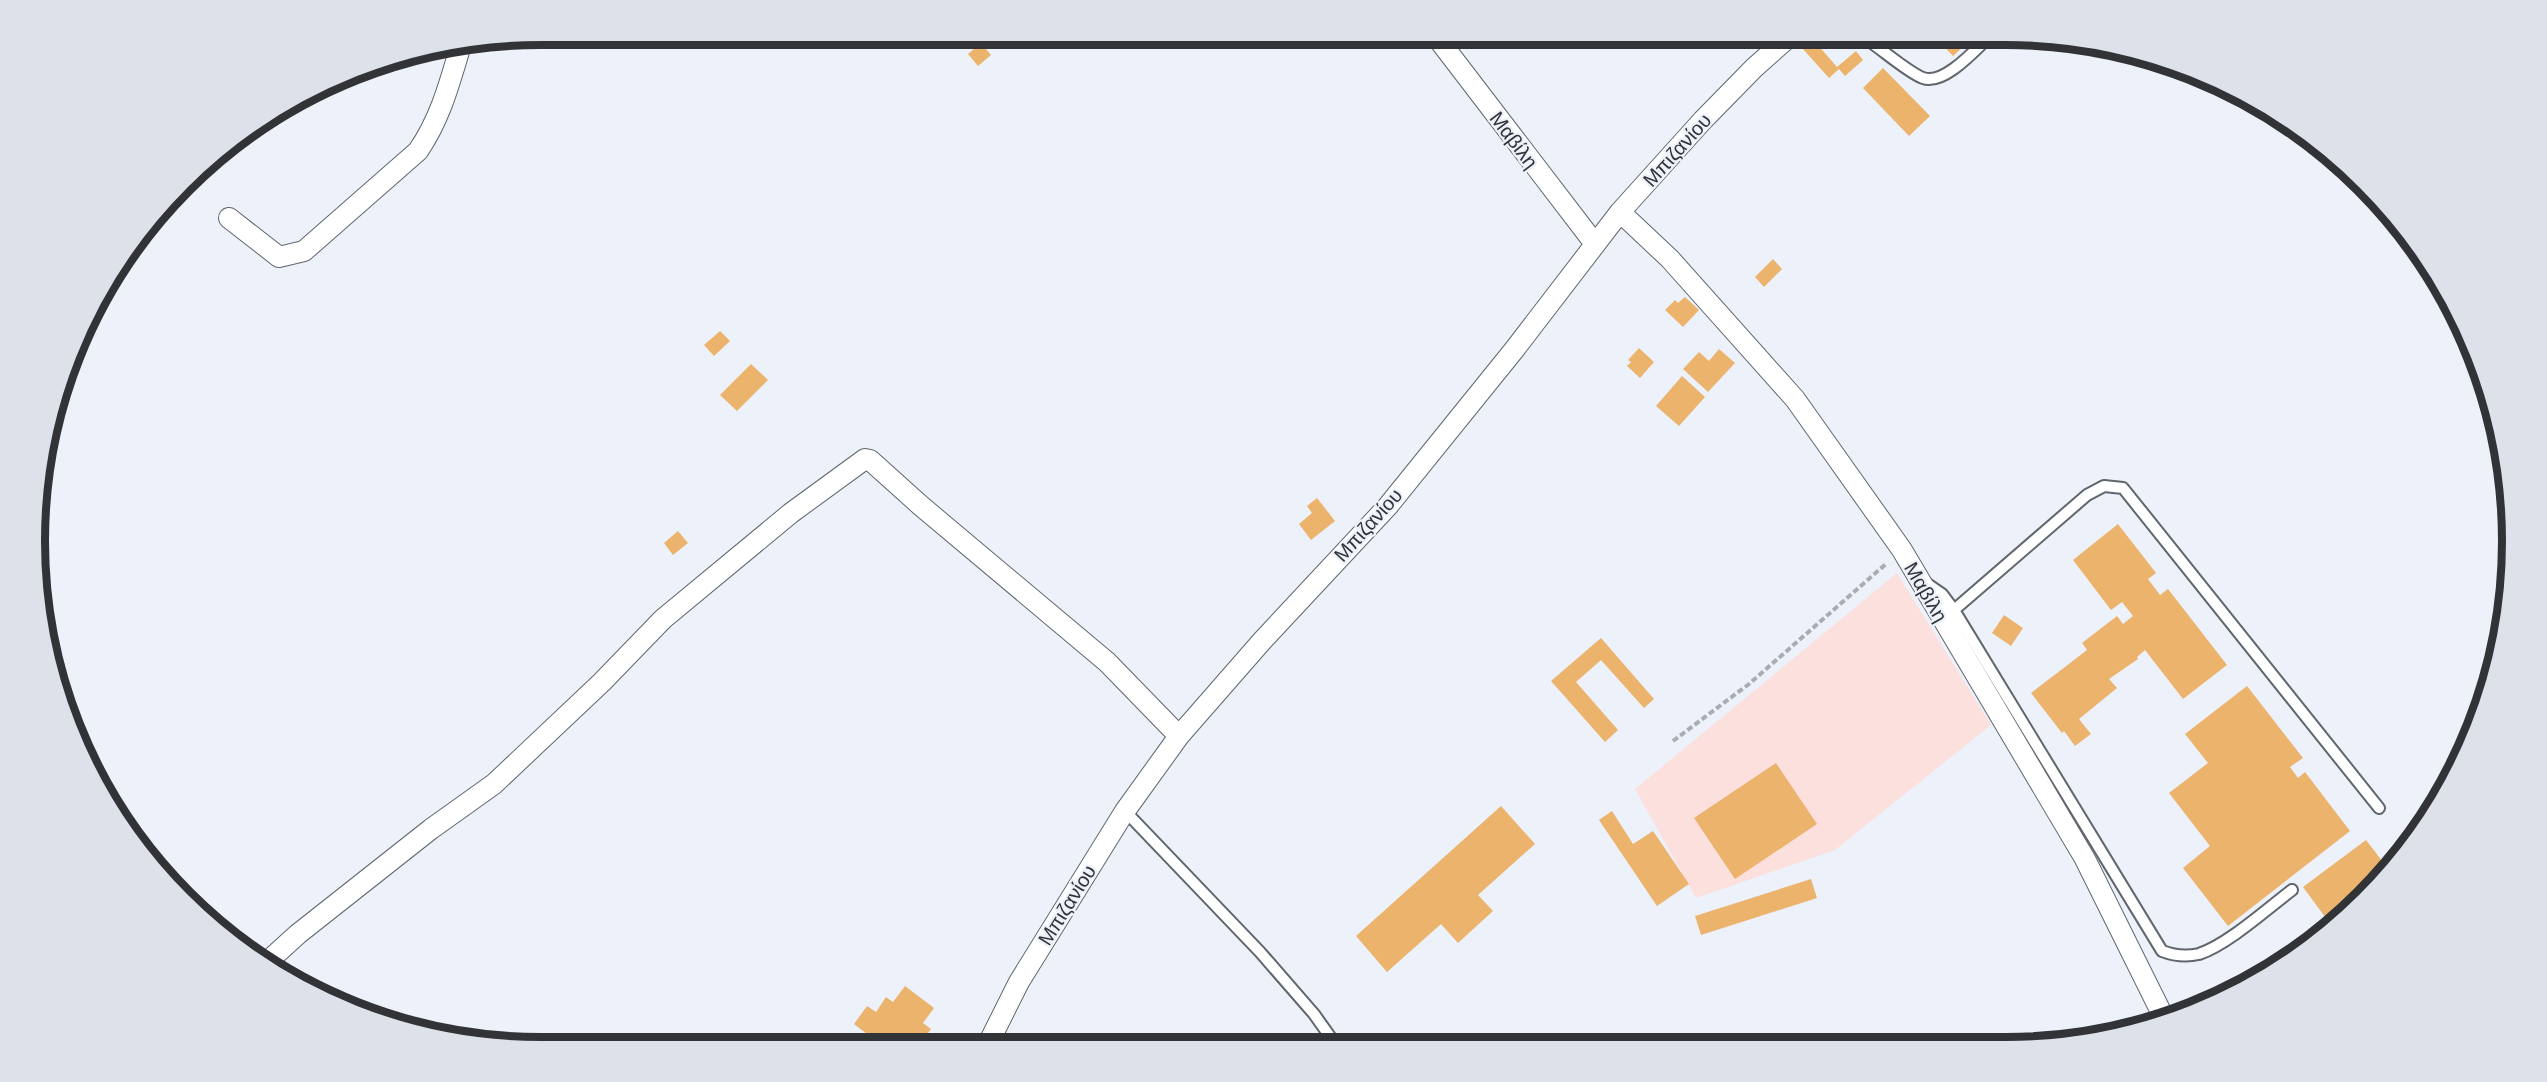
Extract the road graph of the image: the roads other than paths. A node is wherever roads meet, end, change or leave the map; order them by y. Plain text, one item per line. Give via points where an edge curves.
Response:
1 (1442, 45) edge
2 (1779, 45) edge
3 (1875, 45) edge
4 (1979, 45) edge
5 (459, 52) edge
6 (1620, 212) junction
7 (229, 218) dead end
8 (1594, 244) junction
9 (1919, 577) junction
10 (1954, 610) junction
11 (1179, 736) junction
12 (2379, 808) dead end
13 (1125, 811) junction
14 (2292, 890) dead end
15 (273, 958) edge
16 (2161, 1012) edge
17 (992, 1037) edge
18 (1330, 1037) edge

1 - 8 street, Μαβίλη
2 - 6 street, Μπιζανίου via 1703,120
3 - 4 lane via 1924,79 1948,74
5 - 7 street via 441,112 418,151 304,251 279,257
6 - 8 street, Μπιζανίου
6 - 9 street, Μαβίλη via 1670,259 1795,399
8 - 11 street, Μπιζανίου via 1388,506 1262,640
9 - 10 lane via 1942,594
9 - 16 street, Μαβίλη via 2085,859
10 - 12 lane via 2087,495 2104,486 2123,488
10 - 14 lane via 2162,951 2176,956 2199,954 2220,944
11 - 13 street, Μπιζανίου
11 - 15 street via 1107,662 865,459 791,513 663,619 494,784 431,829
13 - 17 street, Μπιζανίου via 1019,982
13 - 18 lane via 1260,952

